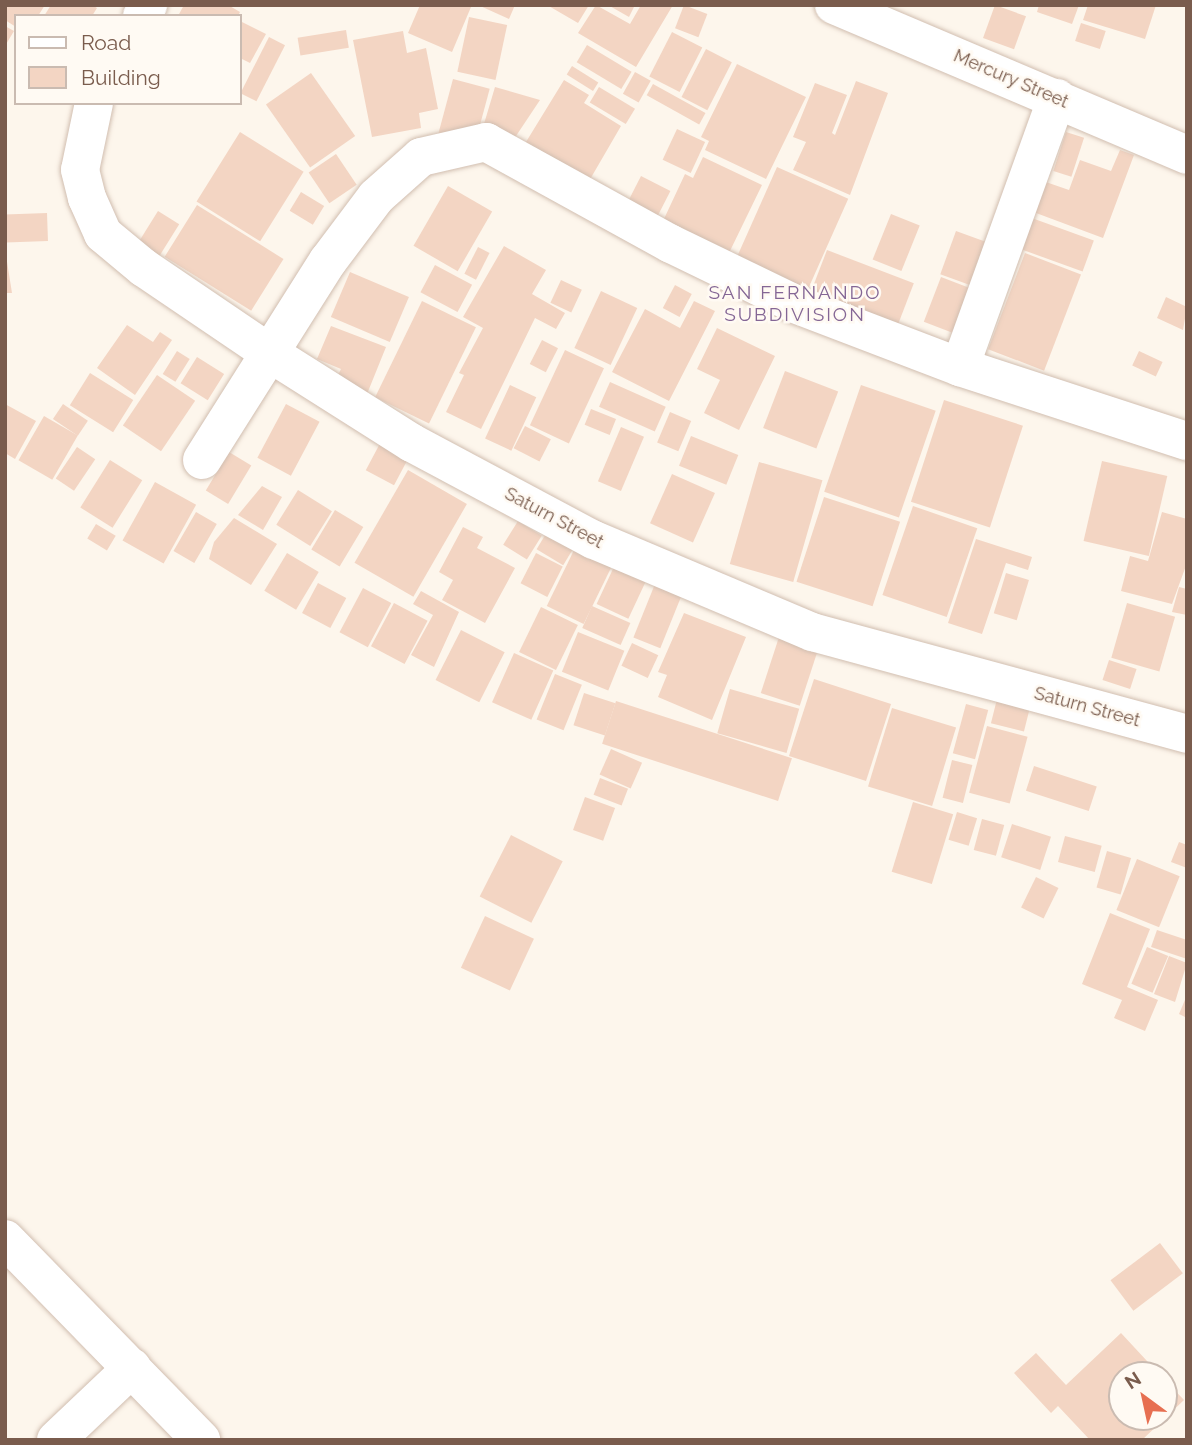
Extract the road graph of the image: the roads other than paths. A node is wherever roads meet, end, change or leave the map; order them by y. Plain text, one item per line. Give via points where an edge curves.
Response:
1 (834, 5) edge
2 (1057, 98) junction
3 (94, 105) edge
4 (1187, 155) edge
5 (268, 352) junction
6 (960, 366) junction
7 (1187, 441) edge
8 (202, 460) dead end
9 (1187, 734) edge
10 (5, 1239) edge
11 (132, 1368) junction
12 (56, 1440) edge
13 (201, 1440) edge

1 - 2 street, Mercury Street
2 - 4 street, Mercury Street
2 - 6 street
3 - 5 street, Saturn Street via 80,170 103,234 144,268
5 - 6 street via 376,197 421,157 486,142 671,244 796,304
5 - 8 street
5 - 9 street, Saturn Street via 412,443 594,540 812,632
6 - 7 street
10 - 11 street
11 - 12 street
11 - 13 street

